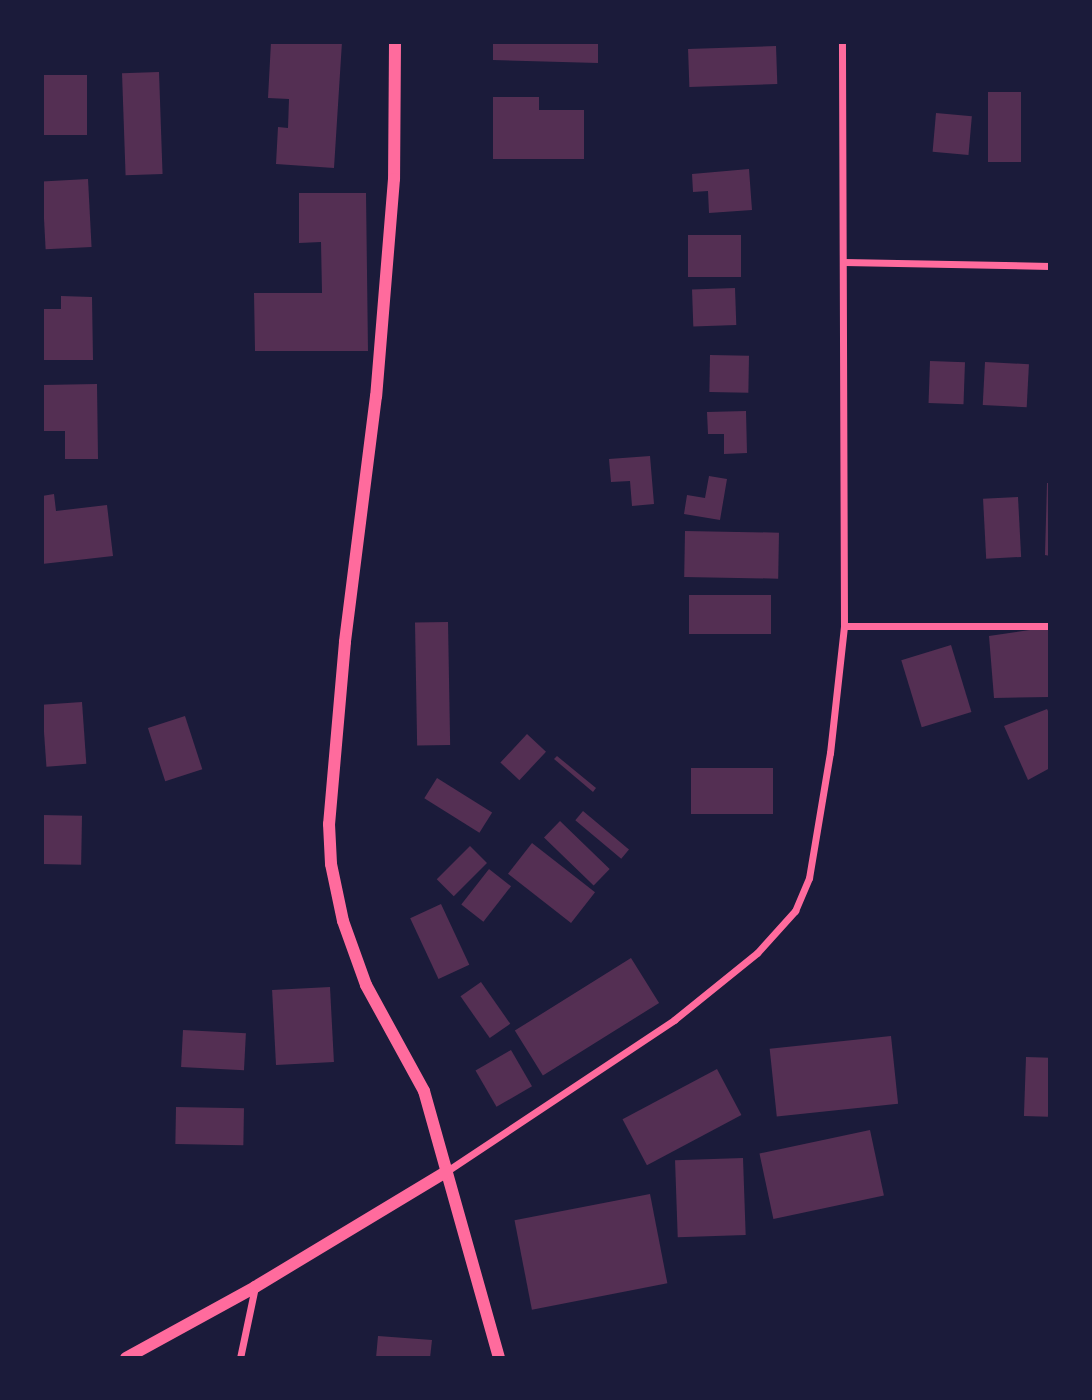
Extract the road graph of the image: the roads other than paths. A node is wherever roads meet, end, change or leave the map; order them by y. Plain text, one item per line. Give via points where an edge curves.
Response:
1 (395, 42) edge
2 (842, 42) edge
3 (844, 262) junction
4 (1050, 266) edge
5 (844, 626) junction
6 (1050, 626) edge
7 (447, 1171) junction
8 (255, 1287) junction
9 (126, 1358) edge
10 (240, 1358) edge
11 (499, 1358) edge

1 - 7 street via 394,179 376,396 345,642 329,824 331,863 343,921 366,985 424,1091
2 - 3 street
3 - 4 street
3 - 5 street
5 - 6 street
5 - 7 street via 818,835 796,911 757,953 674,1020
7 - 8 street
7 - 11 street
8 - 9 street
8 - 10 street

